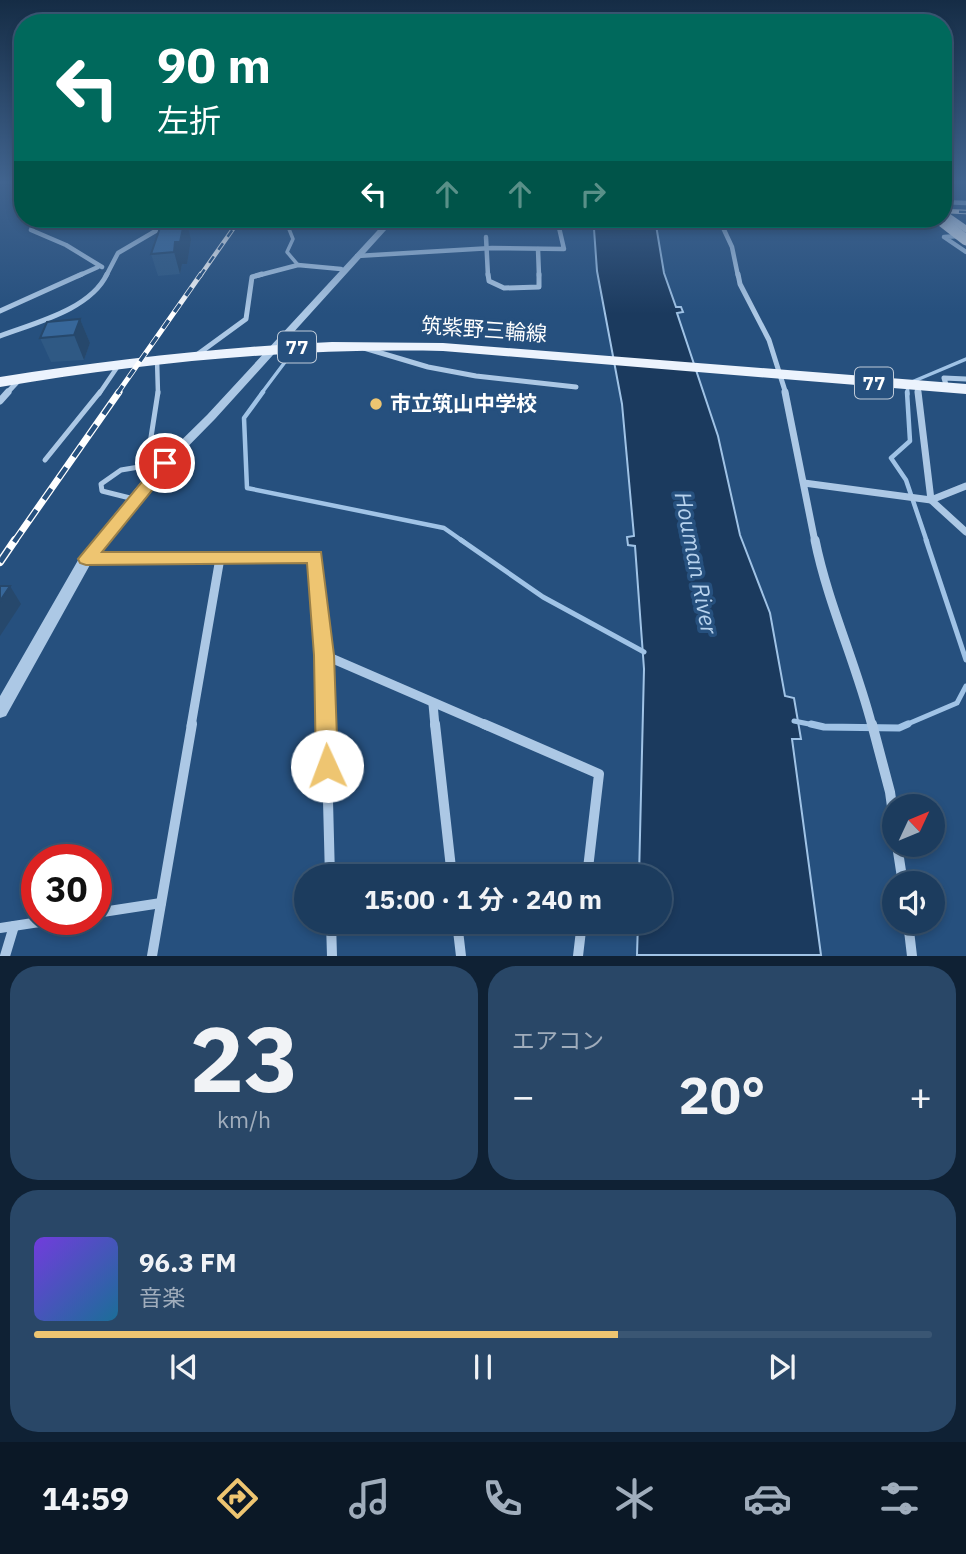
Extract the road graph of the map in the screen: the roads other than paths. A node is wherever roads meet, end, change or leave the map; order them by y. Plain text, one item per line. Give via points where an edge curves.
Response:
1 (31, 228) edge
2 (161, 228) edge
3 (288, 228) edge
4 (383, 228) edge
5 (558, 228) edge
6 (723, 228) edge
7 (486, 237) dead end
8 (966, 238) edge
9 (487, 248) junction
10 (538, 249) junction
11 (966, 252) edge
12 (357, 256) junction
13 (298, 265) junction
14 (98, 267) junction
15 (109, 268) junction
16 (341, 269) dead end
17 (0, 311) edge
18 (0, 336) edge
19 (352, 345) junction
20 (273, 349) junction
21 (198, 354) junction
22 (157, 359) junction
23 (120, 363) junction
24 (782, 376) junction
25 (20, 379) junction
26 (966, 379) edge
27 (0, 382) edge
28 (917, 386) junction
29 (576, 387) dead end
30 (947, 388) junction
31 (966, 389) edge
32 (0, 401) edge
33 (44, 460) dead end
34 (147, 463) junction
35 (165, 463) junction
36 (804, 483) junction
37 (966, 486) edge
38 (134, 499) junction
39 (930, 500) junction
40 (966, 531) edge
41 (220, 558) junction
42 (86, 559) junction
43 (324, 655) junction
44 (433, 705) junction
45 (0, 711) edge
46 (890, 794) edge
47 (330, 864) edge
48 (451, 864) edge
49 (589, 864) edge
50 (161, 902) junction
51 (112, 910) edge
52 (21, 925) edge
53 (14, 926) junction
54 (0, 928) edge
55 (331, 934) edge
56 (458, 934) edge
57 (581, 934) edge
58 (909, 934) edge
59 (5, 956) edge
60 (152, 956) edge
61 (332, 956) edge
62 (461, 956) edge
63 (578, 956) edge
64 (912, 956) edge

1 - 14 street
2 - 15 street via 118,253
3 - 13 lane via 293,240 287,252
4 - 12 street
5 - 10 street via 564,236 564,249
6 - 24 street via 740,284
7 - 9 street
8 - 11 street via 944,237
9 - 10 street
9 - 10 street via 489,281 504,288 539,287
9 - 12 street
12 - 20 street
13 - 16 street
13 - 21 street via 252,276 246,319
14 - 15 street
14 - 17 street
15 - 18 street via 103,283 88,297
19 - 20 main road, 筑紫野三輪線 / 77
19 - 24 main road, 筑紫野三輪線 / 77 via 443,347
19 - 29 street via 476,376
20 - 21 main road, 筑紫野三輪線 / 77
20 - 35 street
21 - 22 main road, 筑紫野三輪線 / 77
22 - 23 main road, 筑紫野三輪線 / 77
22 - 34 lane via 158,409
23 - 25 main road, 筑紫野三輪線 / 77
23 - 33 lane
24 - 28 main road, 筑紫野三輪線 / 77
24 - 36 street
25 - 27 main road, 筑紫野三輪線 / 77
25 - 32 street
26 - 30 street via 944,378
28 - 30 main road, 筑紫野三輪線 / 77
28 - 39 street
30 - 31 main road, 筑紫野三輪線 / 77
34 - 35 lane
34 - 38 lane via 113,474 101,484 106,495
35 - 38 street
36 - 39 street
36 - 46 street via 821,571 860,679
37 - 39 street
38 - 42 street
39 - 40 street
41 - 42 street
41 - 43 street via 315,556
41 - 50 street
42 - 45 street
43 - 44 street
43 - 47 street
44 - 48 street
44 - 49 street via 599,774
50 - 51 street
50 - 60 street
52 - 53 street
53 - 54 street
53 - 59 street
55 - 61 street
56 - 62 street
57 - 63 street
58 - 64 street

